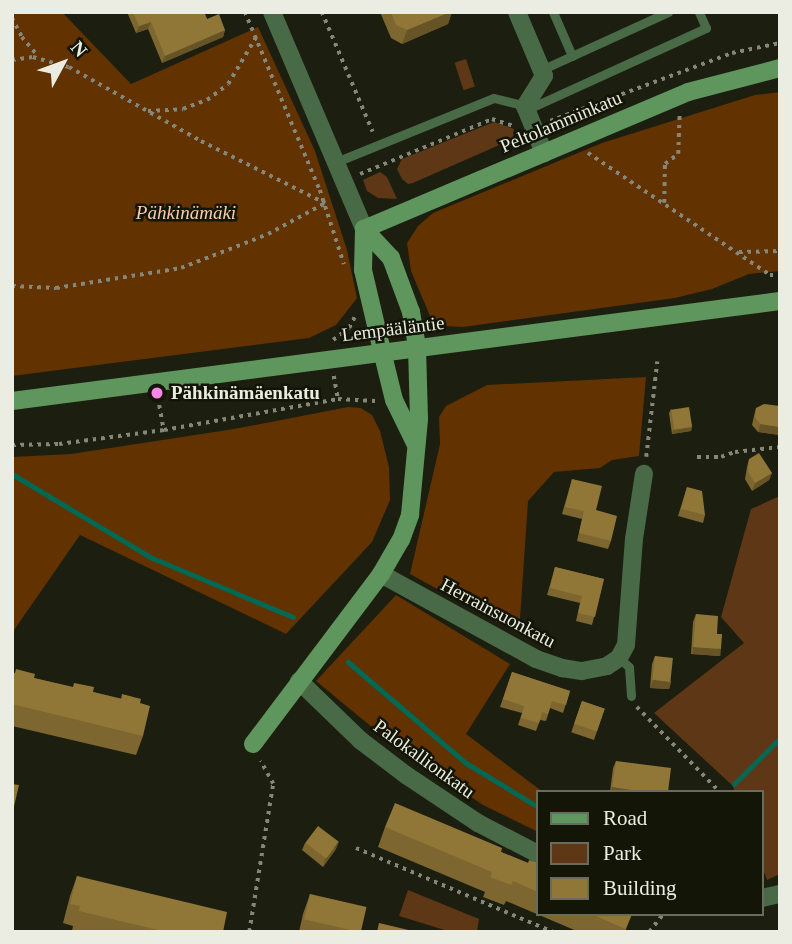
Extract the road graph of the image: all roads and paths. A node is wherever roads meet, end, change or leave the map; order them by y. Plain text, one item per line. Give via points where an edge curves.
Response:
1 (245, 12) edge
2 (272, 12) edge
3 (322, 12) edge
4 (517, 12) edge
5 (553, 12) edge
6 (668, 12) edge
7 (699, 12) edge
8 (12, 18) edge
9 (256, 37) junction
10 (572, 56) junction
11 (39, 58) junction
12 (12, 60) edge
13 (780, 68) edge
14 (541, 70) junction
15 (680, 95) junction
16 (526, 108) junction
17 (148, 111) junction
18 (568, 114) dead end
19 (580, 137) junction
20 (378, 145) junction
21 (544, 153) junction
22 (336, 162) junction
23 (386, 163) dead end
24 (325, 202) junction
25 (664, 202) junction
26 (364, 229) junction
27 (780, 251) edge
28 (737, 253) junction
29 (347, 275) dead end
30 (780, 275) edge
31 (12, 286) edge
32 (780, 301) edge
33 (356, 314) dead end
34 (417, 346) junction
35 (382, 351) junction
36 (331, 358) junction
37 (657, 362) dead end
38 (155, 382) junction
39 (338, 399) junction
40 (12, 401) edge
41 (380, 401) dead end
42 (164, 430) junction
43 (415, 443) junction
44 (12, 445) edge
45 (780, 447) edge
46 (697, 457) dead end
47 (644, 474) joint
48 (381, 574) junction
49 (619, 658) junction
50 (299, 681) junction
51 (631, 696) joint
52 (253, 744) joint
53 (718, 790) edge
54 (356, 848) dead end
55 (536, 853) edge
56 (661, 916) edge
57 (249, 932) edge
58 (553, 932) edge
59 (649, 932) edge

1 - 9 path
2 - 22 street
3 - 20 path
4 - 14 street
5 - 10 lane
6 - 10 lane
7 - 16 lane via 706,28
8 - 11 path
9 - 17 path via 228,84 207,100 183,109
9 - 24 path
10 - 14 lane
11 - 12 path
11 - 17 path via 69,67
13 - 15 street, Peltolamminkatu
14 - 16 street via 544,76
15 - 19 street, Peltolamminkatu
15 - 25 path via 678,153 665,164
16 - 20 lane via 494,98
16 - 21 street
17 - 24 path
18 - 19 path
19 - 21 street, Peltolamminkatu
19 - 25 path via 588,153
20 - 22 lane
20 - 23 path
21 - 26 street, Peltolamminkatu
22 - 26 street
24 - 29 path
24 - 31 path via 268,234 181,268 56,288
25 - 28 path
26 - 34 street via 390,258 411,312
26 - 35 street via 363,270
27 - 28 path
28 - 30 path via 770,275
32 - 34 street, Lempääläntie
33 - 36 path via 349,328 329,341
34 - 35 street, Lempääläntie
34 - 43 street via 419,419
35 - 36 street, Lempääläntie
35 - 43 street via 394,400
36 - 38 street, Lempääläntie
36 - 39 path
37 - 47 path
38 - 40 street, Lempääläntie
38 - 42 path
39 - 41 path
39 - 42 path
42 - 44 path via 59,444
43 - 48 street via 410,515
45 - 46 path
47 - 49 street via 628,631
48 - 49 street, Herrainsuonkatu via 536,659 562,668 595,670
48 - 50 street
49 - 51 lane via 629,667
50 - 52 street
50 - 55 street, Palokallionkatu via 360,740 406,775 478,823
51 - 53 path
52 - 57 path via 273,784
54 - 58 path
56 - 59 path

